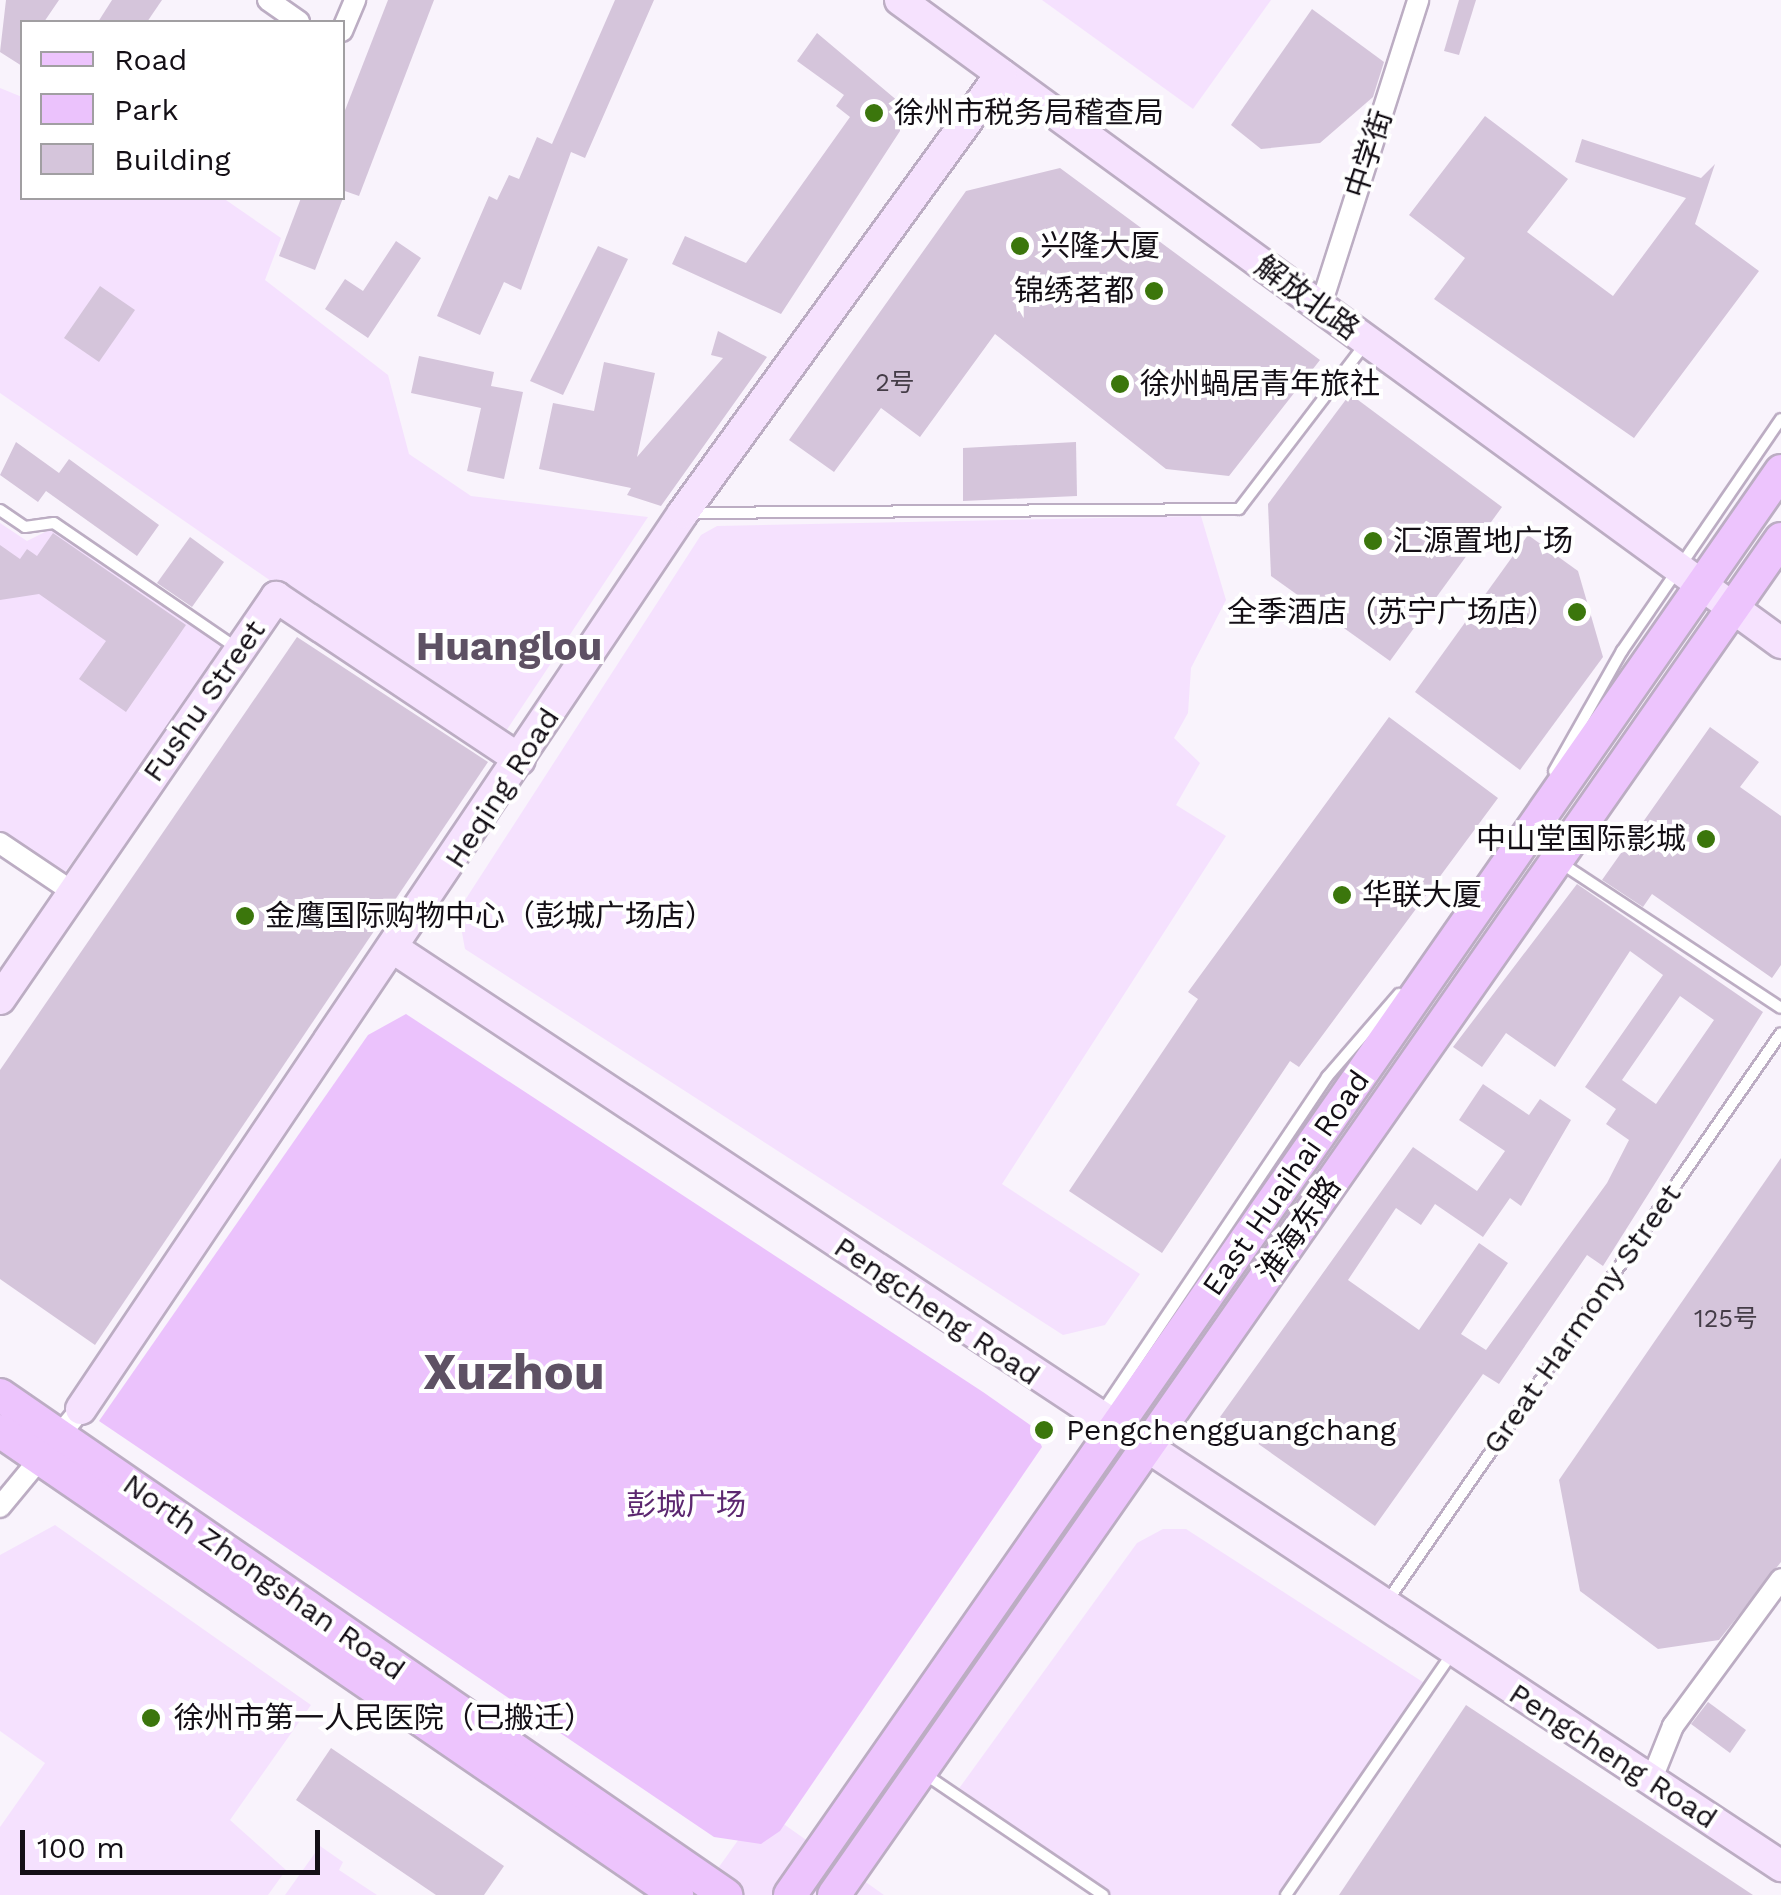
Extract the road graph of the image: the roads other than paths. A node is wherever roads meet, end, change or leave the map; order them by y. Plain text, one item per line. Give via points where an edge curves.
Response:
1 (268, 0) edge
2 (355, 0) edge
3 (900, 0) edge
4 (1418, 0) edge
5 (296, 20) edge
6 (345, 24) edge
7 (1001, 74) junction
8 (1320, 308) junction
9 (1367, 342) junction
10 (1781, 420) edge
11 (1781, 470) edge
12 (0, 510) edge
13 (683, 514) junction
14 (1781, 540) edge
15 (1707, 590) junction
16 (1781, 642) edge
17 (236, 648) dead end
18 (520, 760) junction
19 (0, 843) edge
20 (1558, 858) junction
21 (72, 892) junction
22 (396, 950) junction
23 (0, 1000) edge
24 (1781, 1008) edge
25 (1781, 1032) edge
26 (0, 1396) edge
27 (81, 1409) joint
28 (1095, 1416) junction
29 (0, 1431) edge
30 (47, 1445) junction
31 (1145, 1449) junction
32 (0, 1506) edge
33 (1781, 1580) edge
34 (1384, 1606) junction
35 (1453, 1651) junction
36 (920, 1771) junction
37 (1651, 1781) junction
38 (1781, 1866) edge
39 (677, 1895) edge
40 (726, 1895) edge
41 (790, 1895) edge
42 (834, 1895) edge
43 (1103, 1895) edge
44 (1286, 1895) edge

1 - 5 street
2 - 6 street
3 - 7 street, 解放北路
4 - 8 street, 中学街
7 - 8 street, 解放北路
7 - 13 street, Heqing Road
8 - 9 street, 解放北路
9 - 13 lane via 1239,509
9 - 15 street, 解放北路
10 - 15 lane
11 - 15 main road, East Huaihai Road
12 - 17 lane via 25,527 54,523
13 - 18 street, Heqing Road
14 - 15 main road, East Huaihai Road
15 - 16 street, 解放北路
15 - 20 main road, East Huaihai Road
15 - 28 main road, East Huaihai Road
18 - 21 street, Fushu Street via 276,597
18 - 22 street, Heqing Road
19 - 21 street
20 - 24 lane
20 - 31 main road, 淮海东路
21 - 23 street, Fushu Street
22 - 27 street, Heqing Road
22 - 28 street, Pengcheng Road
25 - 34 lane, Great Harmony Street
26 - 30 main road, North Zhongshan Road
27 - 30 street
28 - 31 street, Pengcheng Road
28 - 41 main road, East Huaihai Road
29 - 30 main road, North Zhongshan Road
30 - 32 street
30 - 39 main road, North Zhongshan Road
30 - 40 main road, North Zhongshan Road
31 - 34 street, Pengcheng Road
31 - 36 main road, 淮海东路
33 - 37 street via 1673,1726
34 - 35 street, Pengcheng Road
35 - 37 street, Pengcheng Road
35 - 44 lane
36 - 42 main road, 淮海东路
36 - 43 lane
37 - 38 street, Pengcheng Road

